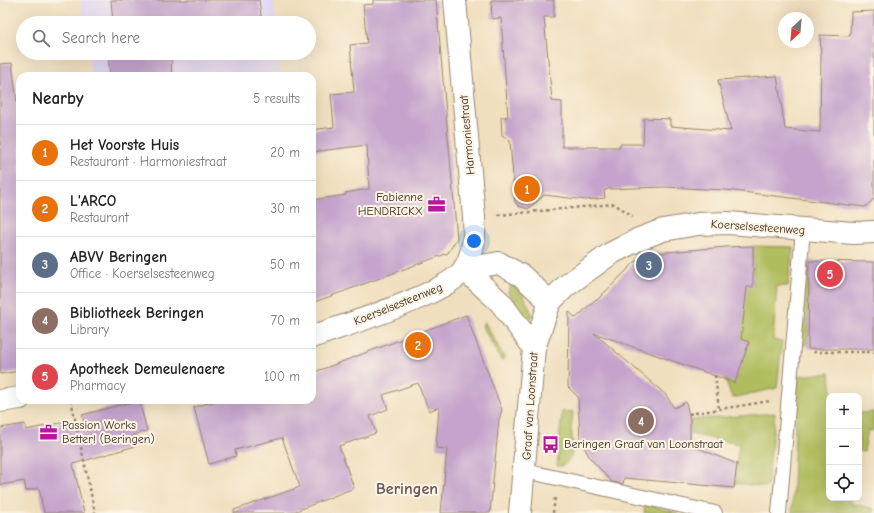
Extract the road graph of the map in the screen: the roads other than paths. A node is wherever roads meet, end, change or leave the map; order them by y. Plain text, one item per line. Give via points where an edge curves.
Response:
1 (455, 0) edge
2 (802, 229) junction
3 (874, 232) edge
4 (464, 269) junction
5 (550, 302) junction
6 (316, 336) edge
7 (534, 348) junction
8 (16, 399) edge
9 (0, 401) edge
10 (525, 470) junction
11 (520, 513) edge
12 (715, 513) edge
13 (778, 513) edge

1 - 4 street, Harmoniestraat via 475,237 472,253
2 - 3 street, Koerselsesteenweg
2 - 5 street, Koerselsesteenweg via 729,223 698,224 658,232 610,254 566,286
2 - 13 lane
4 - 5 street via 499,263 522,276
4 - 6 street, Koerselsesteenweg via 456,278 433,292
4 - 7 street via 501,303
5 - 7 street, Graaf van Loonstraat
7 - 10 street, Graaf van Loonstraat
8 - 9 street
10 - 11 street, Graaf van Loonstraat
10 - 12 lane

